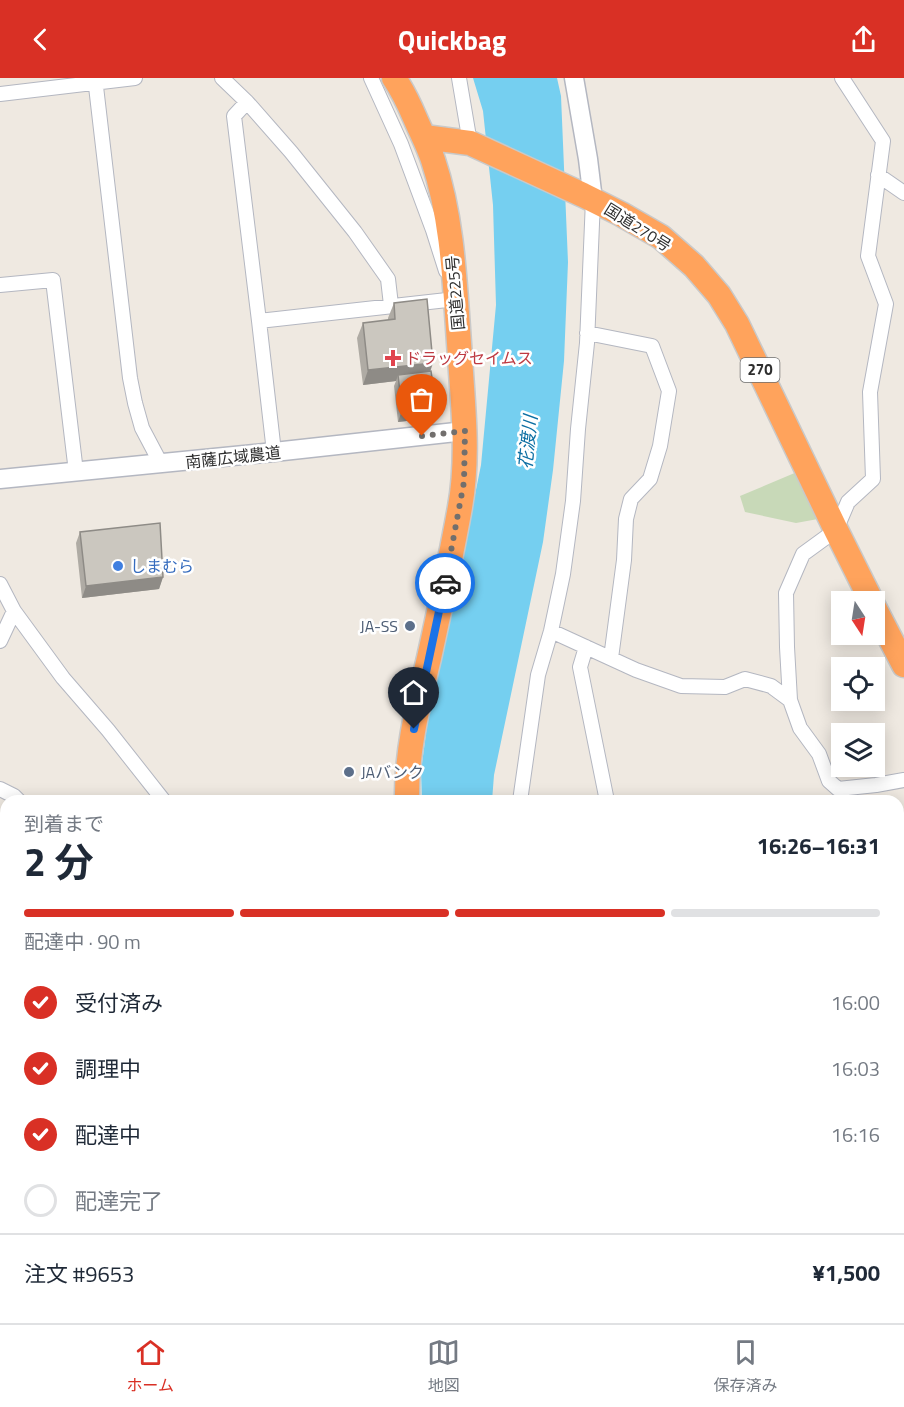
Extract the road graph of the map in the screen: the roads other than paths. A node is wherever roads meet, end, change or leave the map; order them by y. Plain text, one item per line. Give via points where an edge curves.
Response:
1 (135, 78) edge
2 (222, 78) edge
3 (371, 78) edge
4 (394, 78) edge
5 (459, 78) edge
6 (574, 78) edge
7 (842, 78) edge
8 (95, 81) edge
9 (0, 94) edge
10 (247, 102) junction
11 (424, 137) junction
12 (472, 144) junction
13 (878, 175) junction
14 (904, 193) edge
15 (588, 197) junction
16 (0, 285) edge
17 (456, 299) junction
18 (391, 305) junction
19 (259, 321) junction
20 (587, 333) junction
21 (465, 431) junction
22 (273, 452) junction
23 (161, 464) junction
24 (76, 472) junction
25 (0, 479) edge
26 (836, 530) junction
27 (0, 584) edge
28 (866, 591) edge
29 (14, 611) junction
30 (885, 628) edge
31 (551, 631) junction
32 (0, 641) edge
33 (586, 647) junction
34 (611, 658) junction
35 (903, 662) edge
36 (790, 700) junction
37 (904, 780) edge
38 (159, 795) edge
39 (407, 795) edge
40 (520, 795) edge
41 (606, 795) edge
42 (838, 795) edge

1 - 8 street
2 - 10 street
3 - 17 street via 400,144
4 - 11 highway, 国道225号
5 - 12 street
6 - 15 street via 588,159
7 - 13 street via 883,141
8 - 9 street
8 - 23 street via 130,378 142,428
10 - 18 street via 355,232 388,279
10 - 19 street via 234,116
11 - 12 highway, 国道270号 / 270
11 - 17 highway, 国道225号 via 444,200
12 - 15 highway, 国道270号 / 270
13 - 14 street
13 - 26 street via 868,256 886,304 870,392 873,479 848,502
15 - 20 street
15 - 26 highway, 国道270号 / 270 via 662,237 719,295 750,350
16 - 24 street via 53,280
17 - 18 street
17 - 21 highway, 国道225号
18 - 19 street
19 - 22 street
20 - 31 street via 573,501
20 - 34 street via 652,346 669,391 650,479 631,499 626,519
21 - 22 street, 南薩広域農道
21 - 39 highway, 国道225号 via 464,482 414,729
22 - 23 street, 南薩広域農道
23 - 24 street, 南薩広域農道
24 - 25 street, 南薩広域農道
26 - 28 highway, 国道270号 / 270
26 - 36 street via 803,554 786,593
27 - 29 street
29 - 32 street
29 - 38 street via 63,678
30 - 35 highway
31 - 33 street
31 - 40 street via 538,675
33 - 34 street
33 - 41 street via 580,667
34 - 36 street via 681,686 724,687 745,679 771,686
36 - 42 street via 800,728 819,754
37 - 42 street

